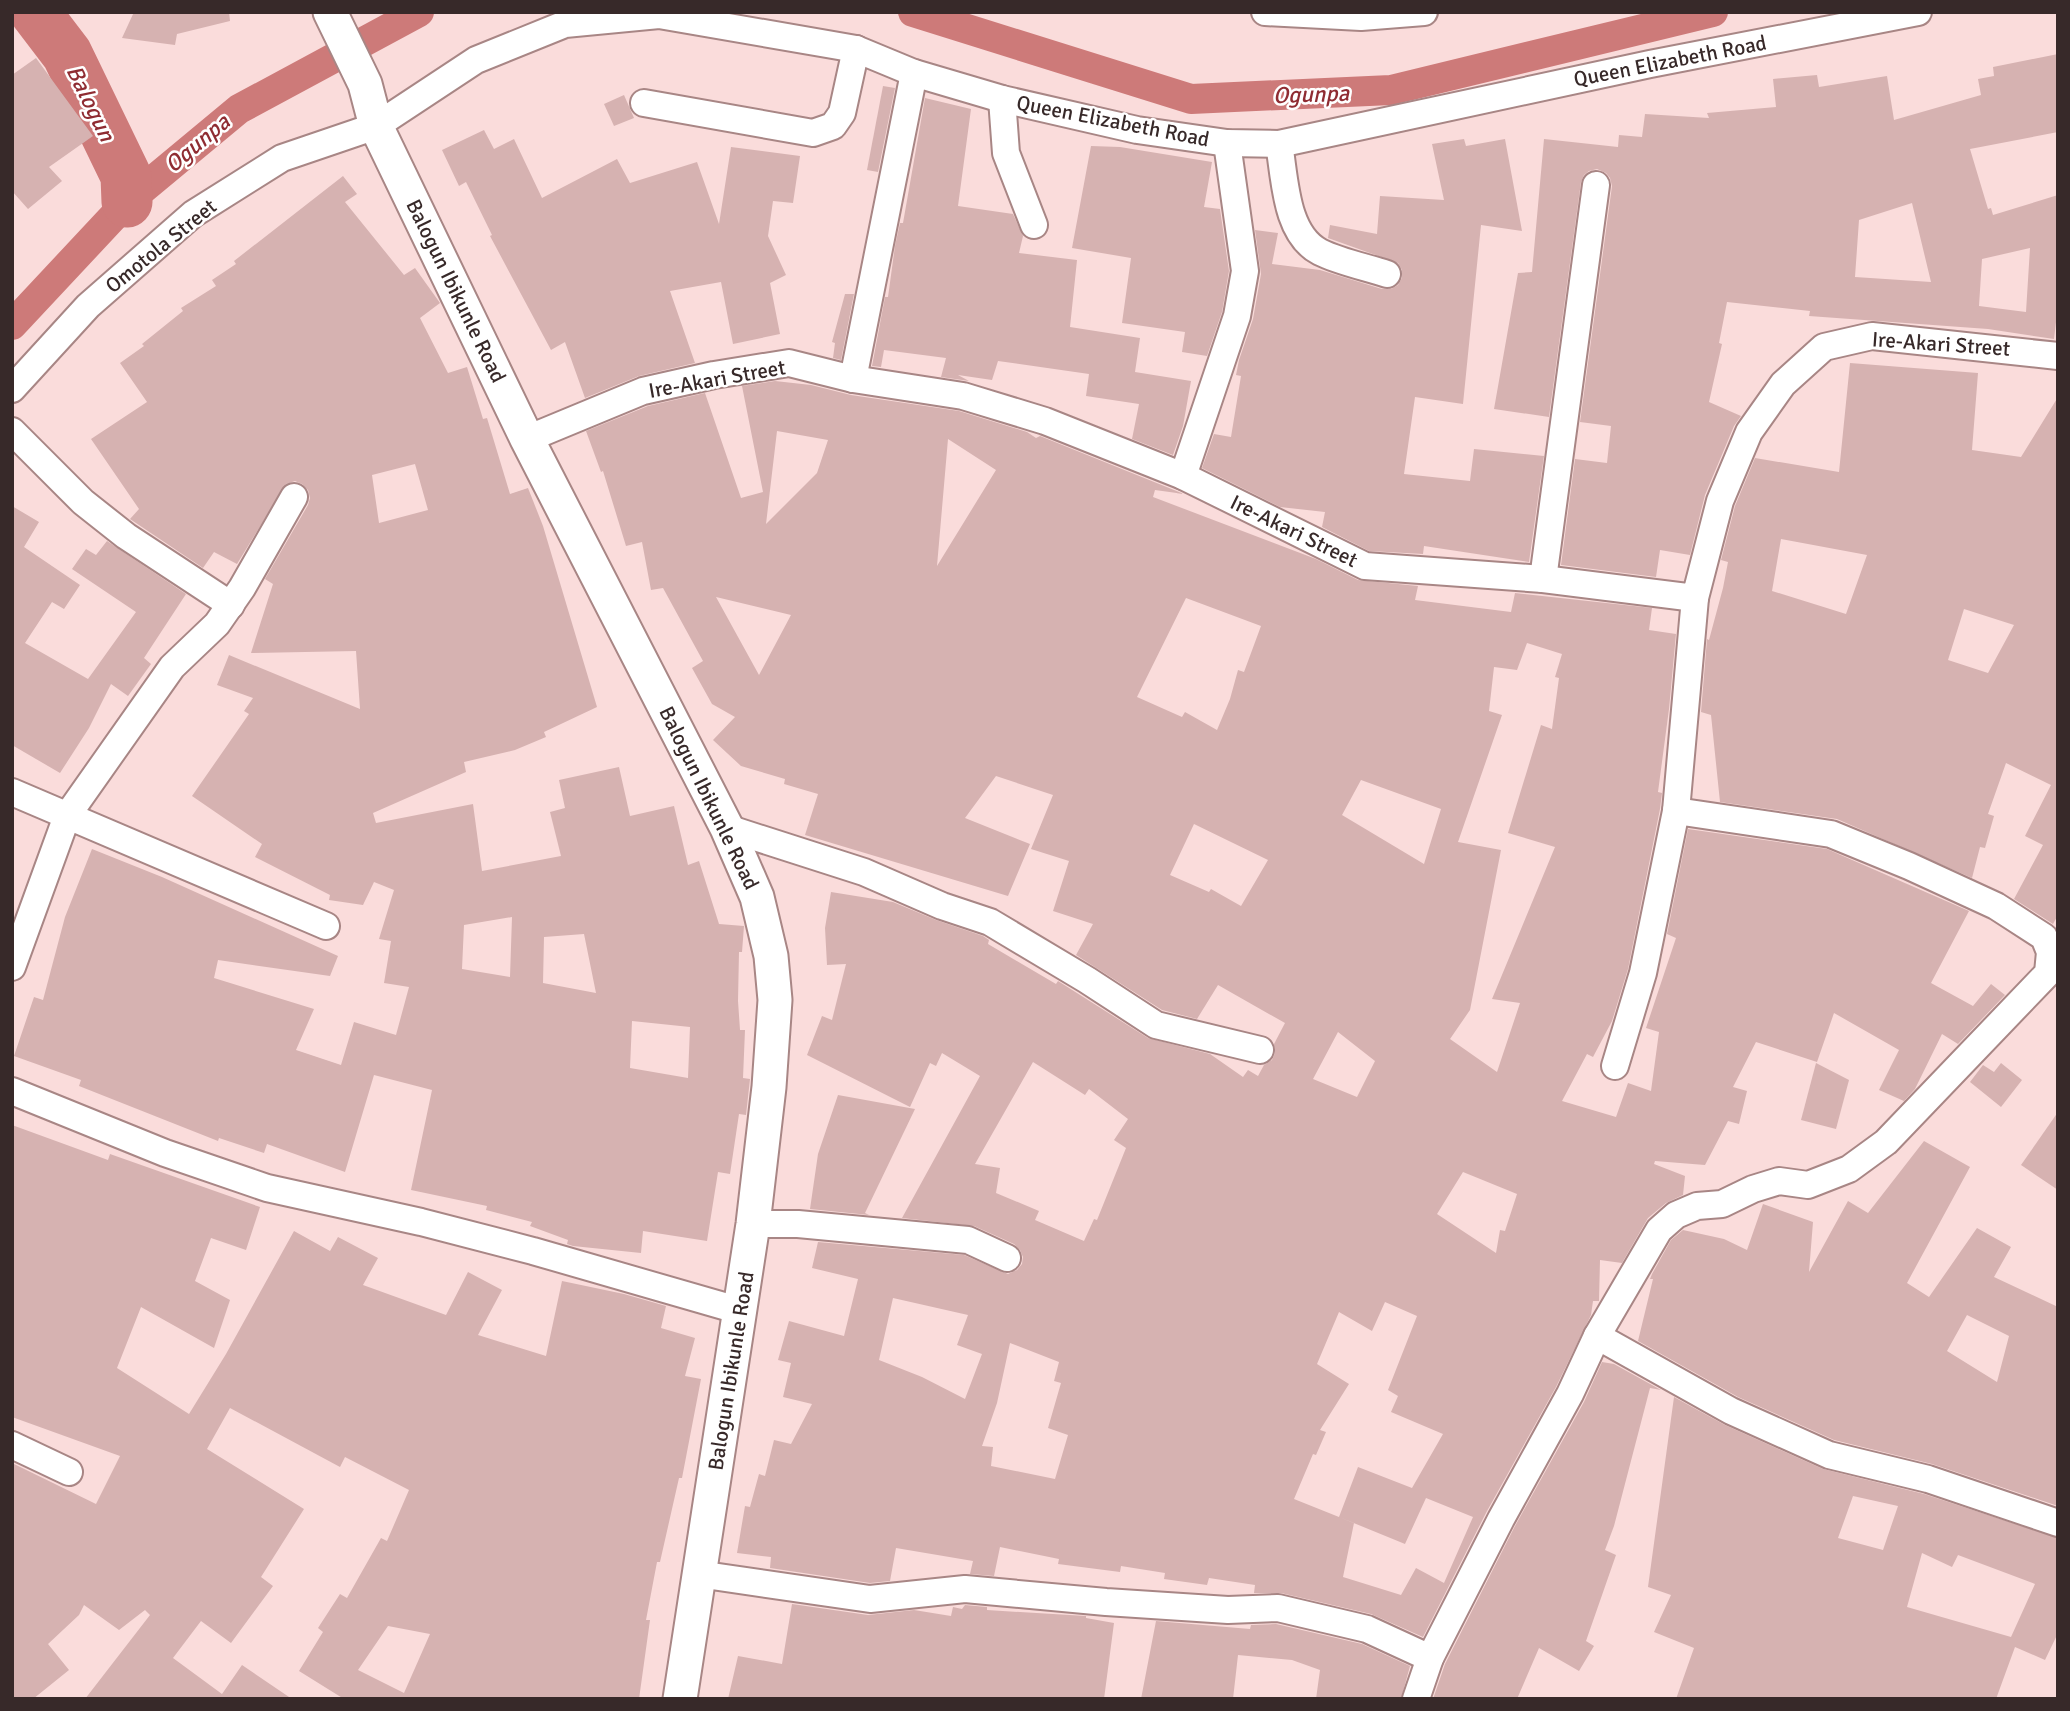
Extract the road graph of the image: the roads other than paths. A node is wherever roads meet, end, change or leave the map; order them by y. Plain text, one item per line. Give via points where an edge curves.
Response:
1 (1265, 12) edge
2 (1424, 12) edge
3 (1919, 12) edge
4 (333, 17) edge
5 (856, 49) junction
6 (914, 73) junction
7 (1002, 99) junction
8 (644, 103) dead end
9 (376, 126) junction
10 (1227, 143) junction
11 (1279, 144) junction
12 (1596, 186) dead end
13 (1034, 225) dead end
14 (1387, 274) dead end
15 (2058, 356) edge
16 (853, 379) junction
17 (12, 389) edge
18 (12, 431) edge
19 (527, 439) junction
20 (1183, 476) junction
21 (294, 497) dead end
22 (1543, 579) junction
23 (1695, 598) junction
24 (231, 605) junction
25 (12, 792) edge
26 (1676, 811) junction
27 (67, 816) junction
28 (727, 828) junction
29 (326, 926) dead end
30 (12, 967) edge
31 (1260, 1050) dead end
32 (1615, 1066) dead end
33 (12, 1091) edge
34 (753, 1224) junction
35 (1007, 1258) dead end
36 (741, 1311) junction
37 (1597, 1336) junction
38 (12, 1446) edge
39 (69, 1472) dead end
40 (2058, 1523) edge
41 (698, 1574) junction
42 (1430, 1658) junction
43 (680, 1699) edge
44 (1416, 1699) edge

1 - 2 street via 1361,17
3 - 11 street, Queen Elizabeth Road
4 - 9 street, Balogun Ibikunle Road via 365,84
5 - 6 street, Queen Elizabeth Road
5 - 8 street via 842,113 833,126 813,133
5 - 9 street, Queen Elizabeth Road via 659,15 565,24 476,60
6 - 7 street, Queen Elizabeth Road
6 - 16 street
7 - 10 street, Queen Elizabeth Road via 1137,130
7 - 13 street via 1006,153
9 - 17 street, Omotola Street via 282,158 193,214 88,306
9 - 19 street, Balogun Ibikunle Road
10 - 11 street, Queen Elizabeth Road
10 - 20 street via 1245,271 1237,316
11 - 14 street via 1300,235 1319,251
12 - 22 street
15 - 23 street, Ire-Akari Street via 1872,336 1824,347 1783,384 1749,432 1720,500
16 - 19 street, Ire-Akari Street via 789,363 714,375 643,391
16 - 20 street, Ire-Akari Street via 963,396 1045,422
18 - 24 street via 83,502
19 - 28 street, Balogun Ibikunle Road
20 - 22 street, Ire-Akari Street via 1365,566
21 - 24 street
22 - 23 street, Ire-Akari Street
23 - 26 street
24 - 27 street via 218,624 172,667
25 - 27 street
26 - 32 street via 1643,973
26 - 37 street via 1831,834 1909,866 1996,906 2044,937 2050,953 2048,973 1886,1142 1849,1169 1808,1185 1779,1181 1676,1215 1659,1230
27 - 29 street
27 - 30 street
28 - 31 street via 864,872 990,922 1156,1025
28 - 34 street, Balogun Ibikunle Road via 757,897 771,956 775,1000
33 - 36 street via 165,1153 267,1188 533,1251
34 - 35 street via 968,1240
34 - 36 street, Balogun Ibikunle Road
36 - 41 street, Balogun Ibikunle Road
37 - 40 street via 1731,1411 1829,1455 1928,1479
37 - 42 street
38 - 39 street
41 - 42 street via 870,1599 965,1589 1228,1610 1278,1608 1367,1629
41 - 43 street, Balogun Ibikunle Road
42 - 44 street

